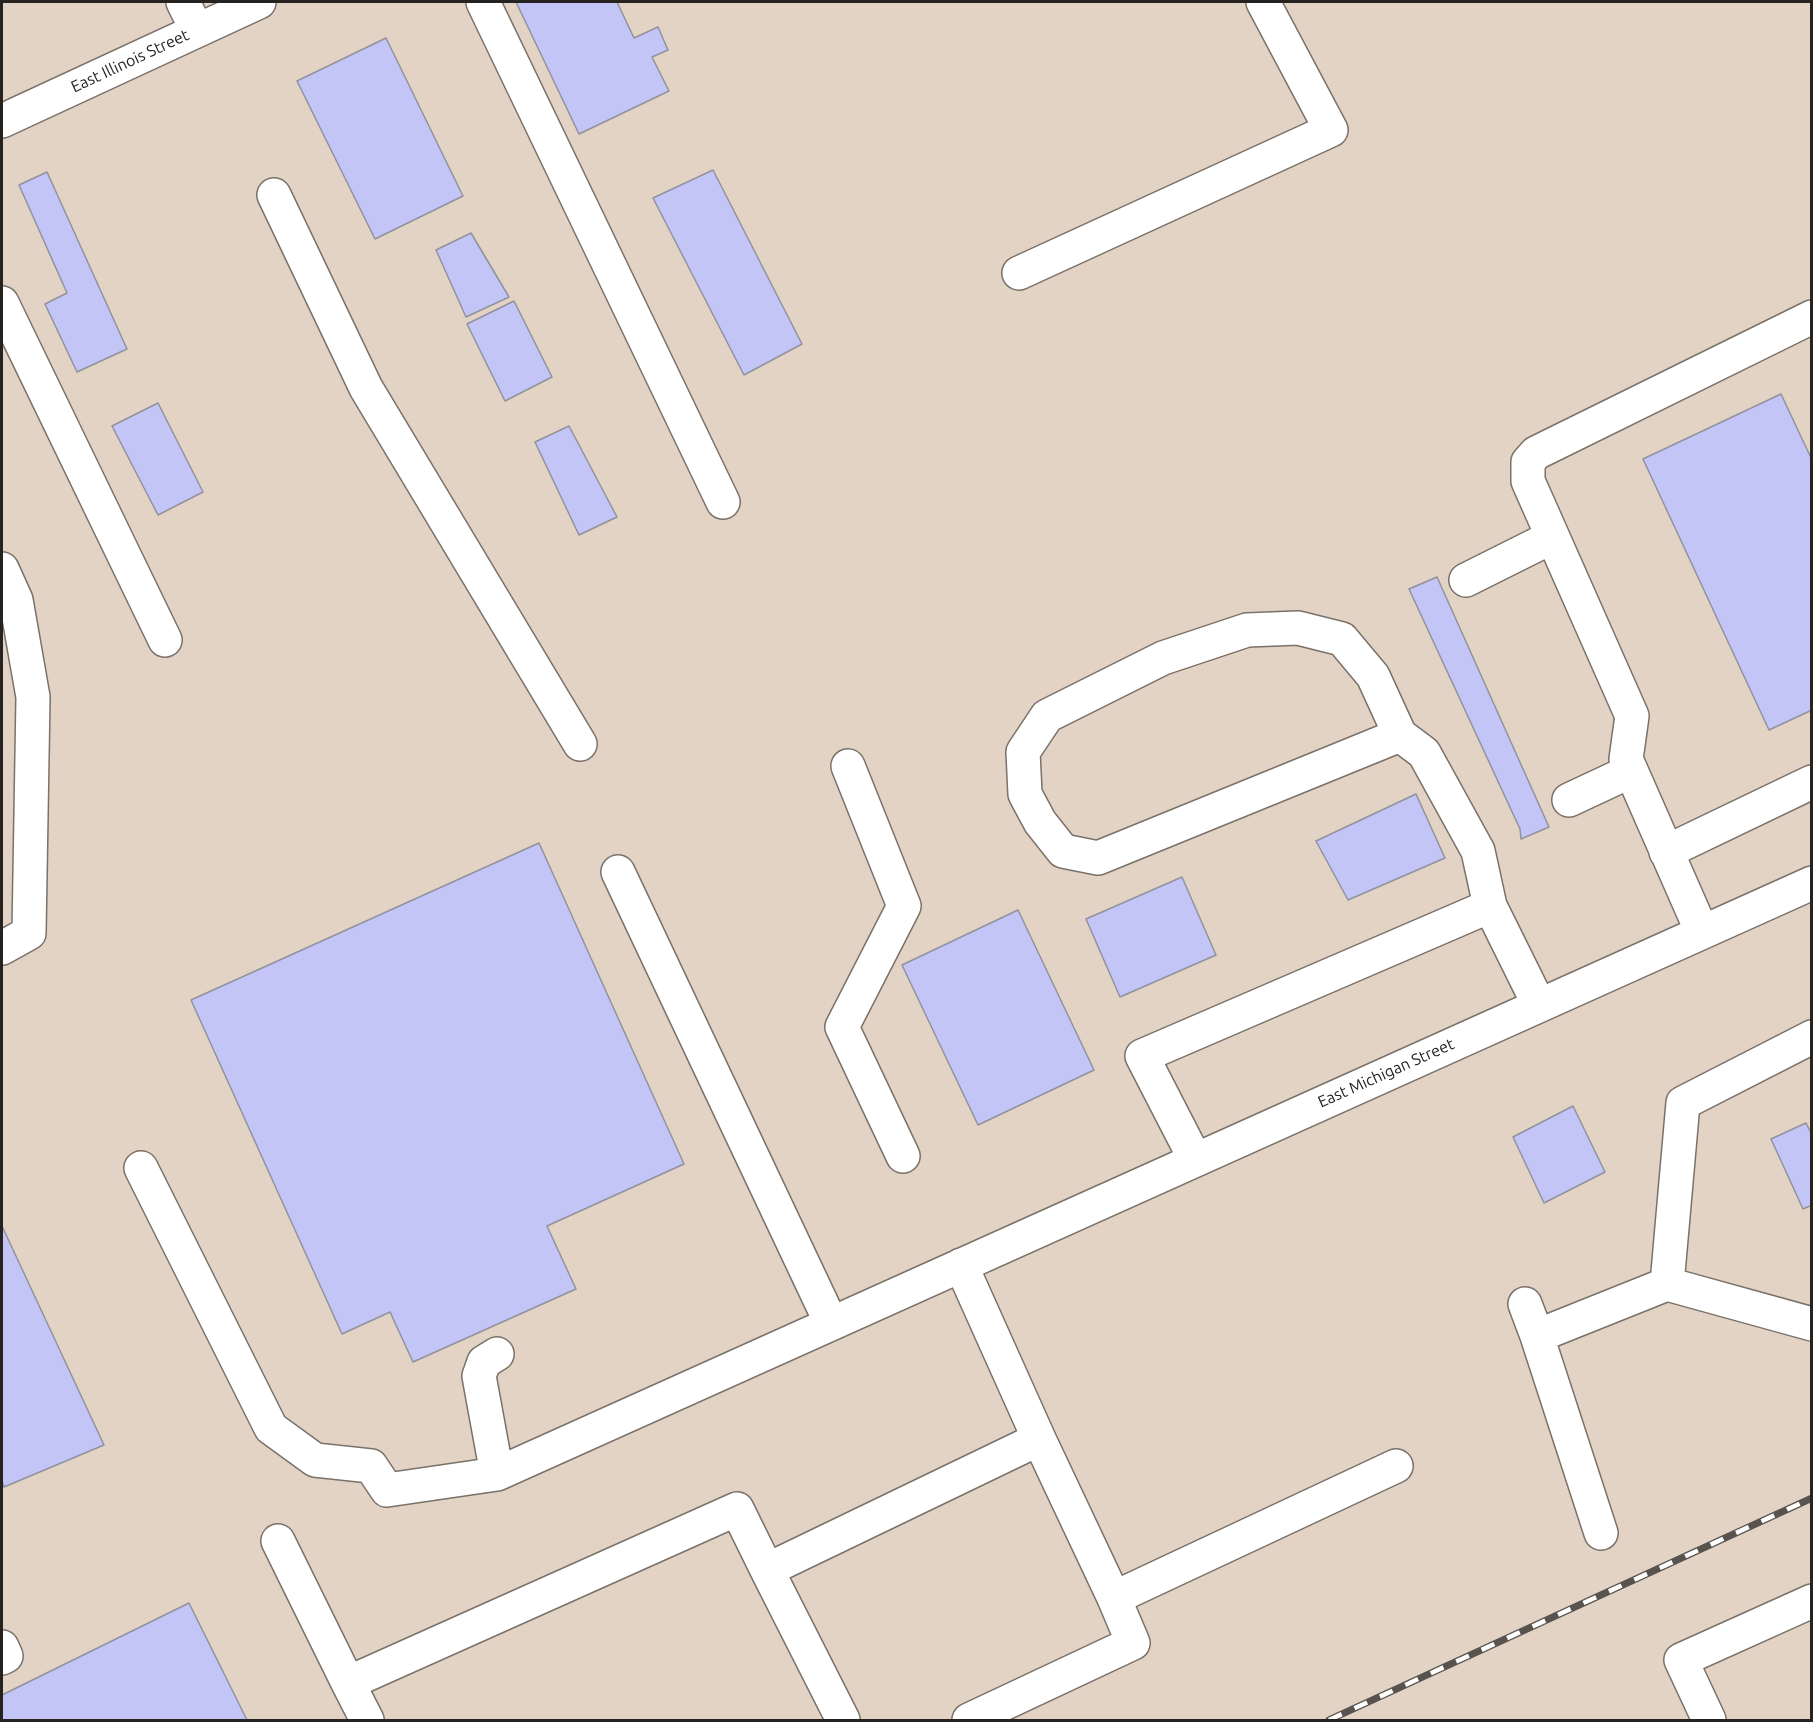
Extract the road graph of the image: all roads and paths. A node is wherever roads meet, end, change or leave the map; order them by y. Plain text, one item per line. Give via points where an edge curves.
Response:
1 (258, 2) edge
2 (483, 2) edge
3 (1263, 2) edge
4 (190, 16) edge
5 (2, 121) edge
6 (274, 195) dead end
7 (1020, 273) dead end
8 (2, 303) edge
9 (1812, 317) edge
10 (723, 502) dead end
11 (1552, 537) junction
12 (2, 569) edge
13 (1466, 580) dead end
14 (165, 640) dead end
15 (1400, 735) junction
16 (580, 744) dead end
17 (848, 766) dead end
18 (1631, 771) junction
19 (1812, 783) edge
20 (1569, 800) dead end
21 (1666, 852) junction
22 (618, 872) dead end
23 (1812, 883) edge
24 (1490, 906) junction
25 (1702, 932) junction
26 (2, 948) edge
27 (1539, 1005) junction
28 (1812, 1037) edge
29 (903, 1156) dead end
30 (1195, 1159) junction
31 (141, 1168) dead end
32 (961, 1265) junction
33 (1667, 1284) junction
34 (1525, 1304) dead end
35 (831, 1323) junction
36 (1812, 1324) edge
37 (1537, 1336) junction
38 (497, 1354) dead end
39 (1038, 1439) junction
40 (1396, 1466) dead end
41 (497, 1474) junction
42 (1601, 1533) dead end
43 (278, 1542) dead end
44 (767, 1570) junction
45 (1114, 1598) junction
46 (1812, 1601) edge
47 (2, 1647) edge
48 (2, 1658) edge
49 (348, 1683) junction
50 (367, 1720) edge
51 (843, 1720) edge
52 (969, 1720) edge
53 (1708, 1720) edge

1 - 4 street, East Illinois Street
2 - 10 street
3 - 7 street via 1330,130
4 - 5 street, East Illinois Street
6 - 16 street via 366,388
8 - 14 street
9 - 11 street via 1536,453 1528,462 1528,481
11 - 13 street
11 - 18 street via 1632,716 1626,759
12 - 26 street via 16,600 33,697 29,933
15 - 15 street via 1098,858 1063,851 1040,822 1025,794 1023,752 1047,716 1163,658 1247,630 1298,628 1342,639 1372,676
15 - 24 street via 1424,753 1478,851
17 - 29 street via 904,906 842,1027
18 - 20 street
18 - 21 street
19 - 21 street
21 - 25 street
22 - 35 street
23 - 25 street, East Michigan Street
24 - 27 street
24 - 30 street via 1142,1056
25 - 27 street, East Michigan Street
27 - 30 street, East Michigan Street
28 - 33 street via 1683,1103
30 - 32 street, East Michigan Street
31 - 41 street, East Michigan Street via 271,1428 315,1460 371,1466 387,1490
32 - 35 street, East Michigan Street
32 - 39 street
33 - 36 street
33 - 37 street
34 - 37 street
35 - 41 street, East Michigan Street
37 - 42 street
38 - 41 street via 484,1362 479,1376
39 - 44 street
39 - 45 street
40 - 45 street
43 - 49 street
44 - 49 street via 736,1509
44 - 51 street
45 - 52 street via 1133,1643
46 - 53 street via 1681,1660
47 - 48 street via 6,1656
49 - 50 street

